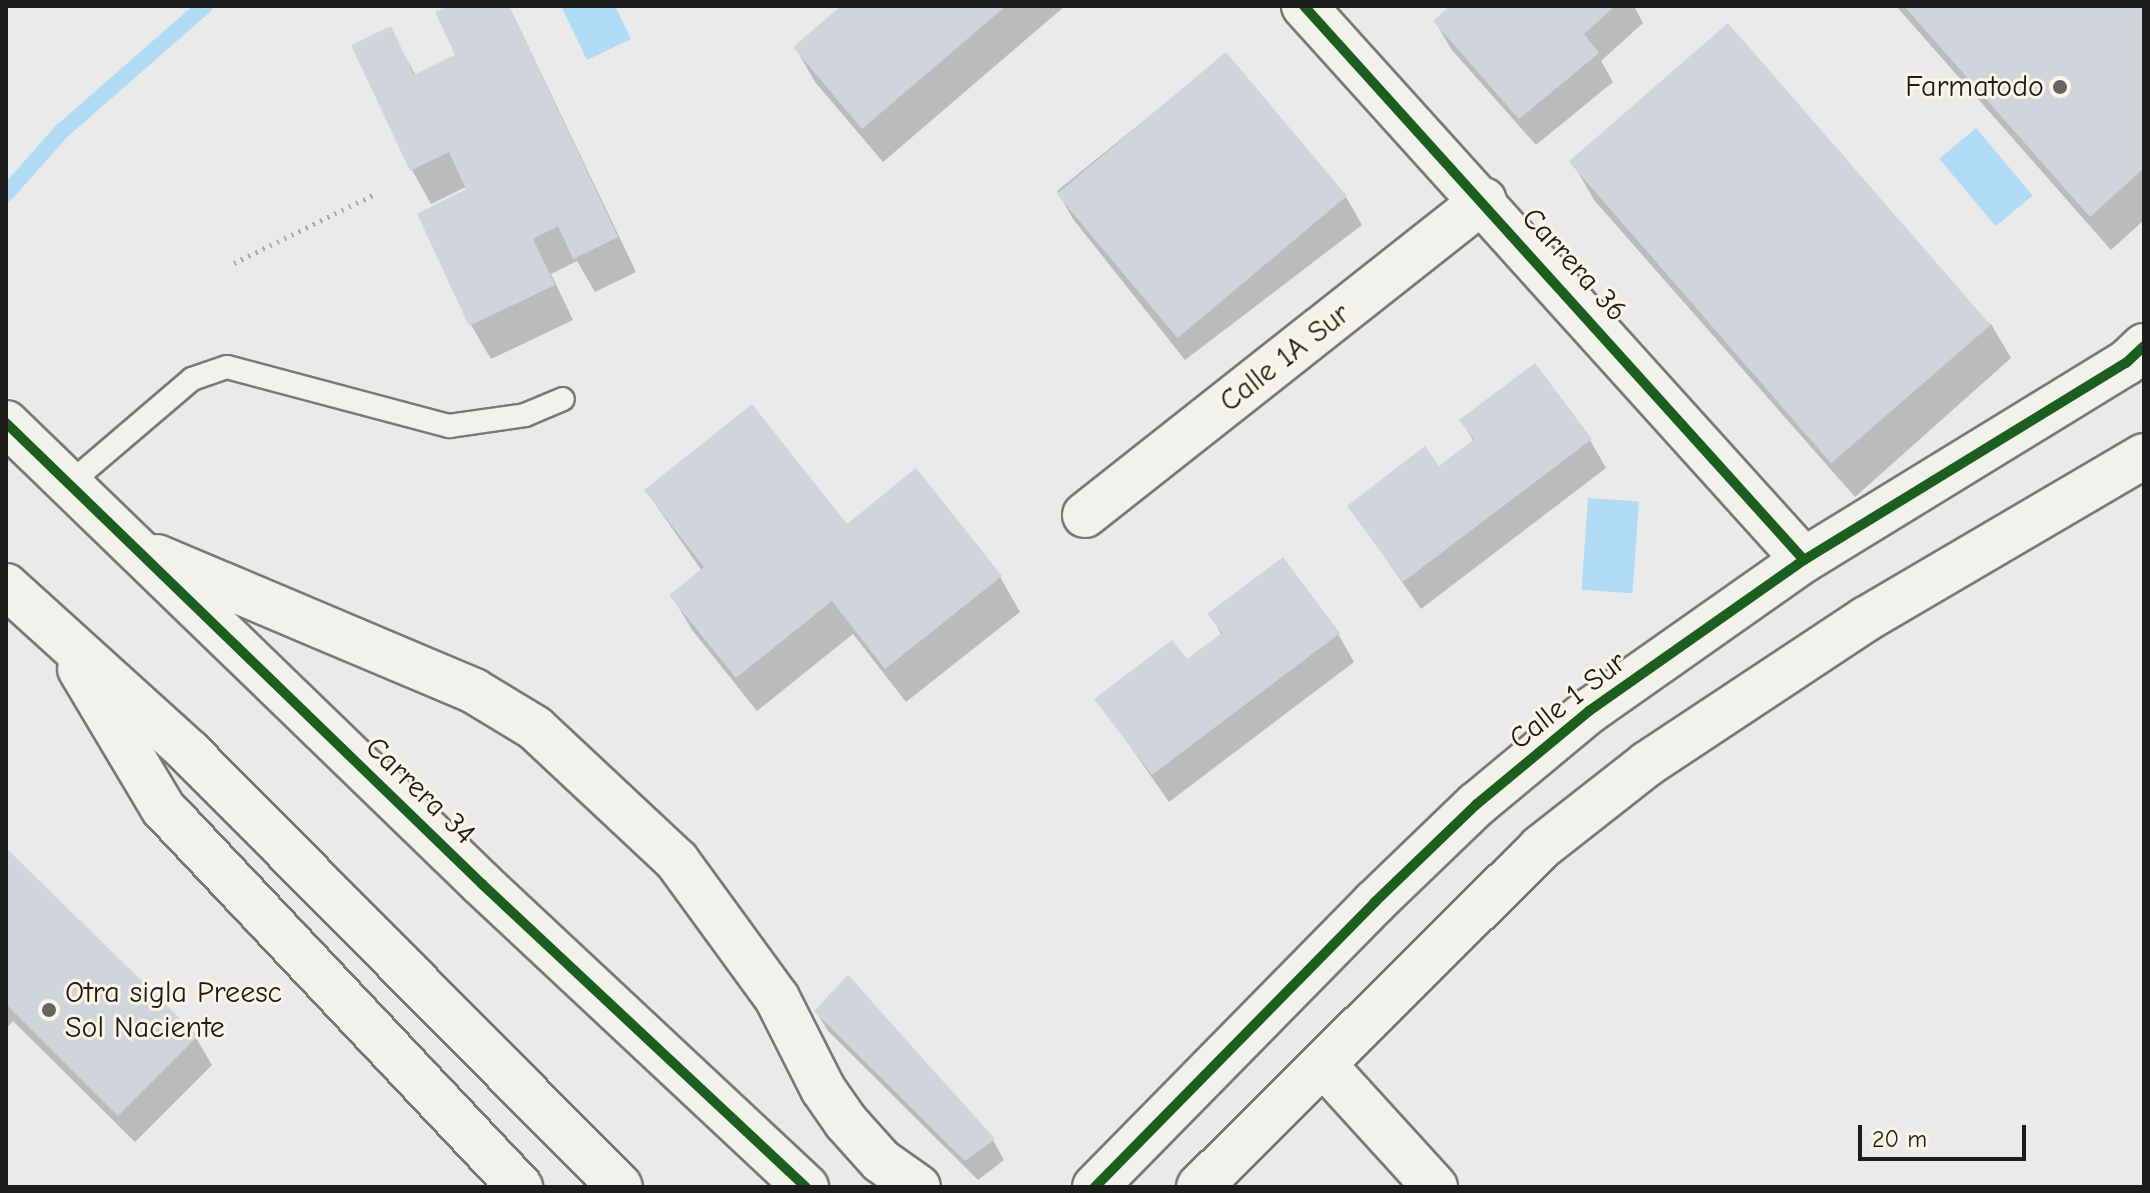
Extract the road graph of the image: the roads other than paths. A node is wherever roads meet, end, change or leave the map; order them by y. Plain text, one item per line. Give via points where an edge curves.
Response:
1 (1304, 6) edge
2 (1484, 200) junction
3 (2144, 346) edge
4 (563, 399) dead end
5 (6, 423) edge
6 (2144, 456) edge
7 (69, 484) junction
8 (1085, 515) dead end
9 (132, 546) junction
10 (1804, 560) junction
11 (6, 586) edge
12 (52, 623) junction
13 (1324, 1065) junction
14 (869, 1168) edge
15 (520, 1187) edge
16 (620, 1187) edge
17 (806, 1187) edge
18 (918, 1187) edge
19 (1095, 1187) edge
20 (1199, 1187) edge
21 (1435, 1187) edge

1 - 2 street, Carrera 36
2 - 8 street, Calle 1A Sur
2 - 10 street, Carrera 36
3 - 10 street, Calle 1 Sur via 2126,363
4 - 7 lane via 525,415 449,426 227,367 192,379
5 - 7 street, Carrera 34
6 - 13 street via 1866,619 1647,764 1540,848
7 - 9 street, Carrera 34
9 - 14 street via 474,691 535,728 677,861 777,998
9 - 17 street, Carrera 34
10 - 19 street, Calle 1 Sur via 1589,711 1477,804
11 - 12 street
12 - 15 street via 163,808
12 - 16 street via 189,752
13 - 20 street
13 - 21 street
14 - 18 street

